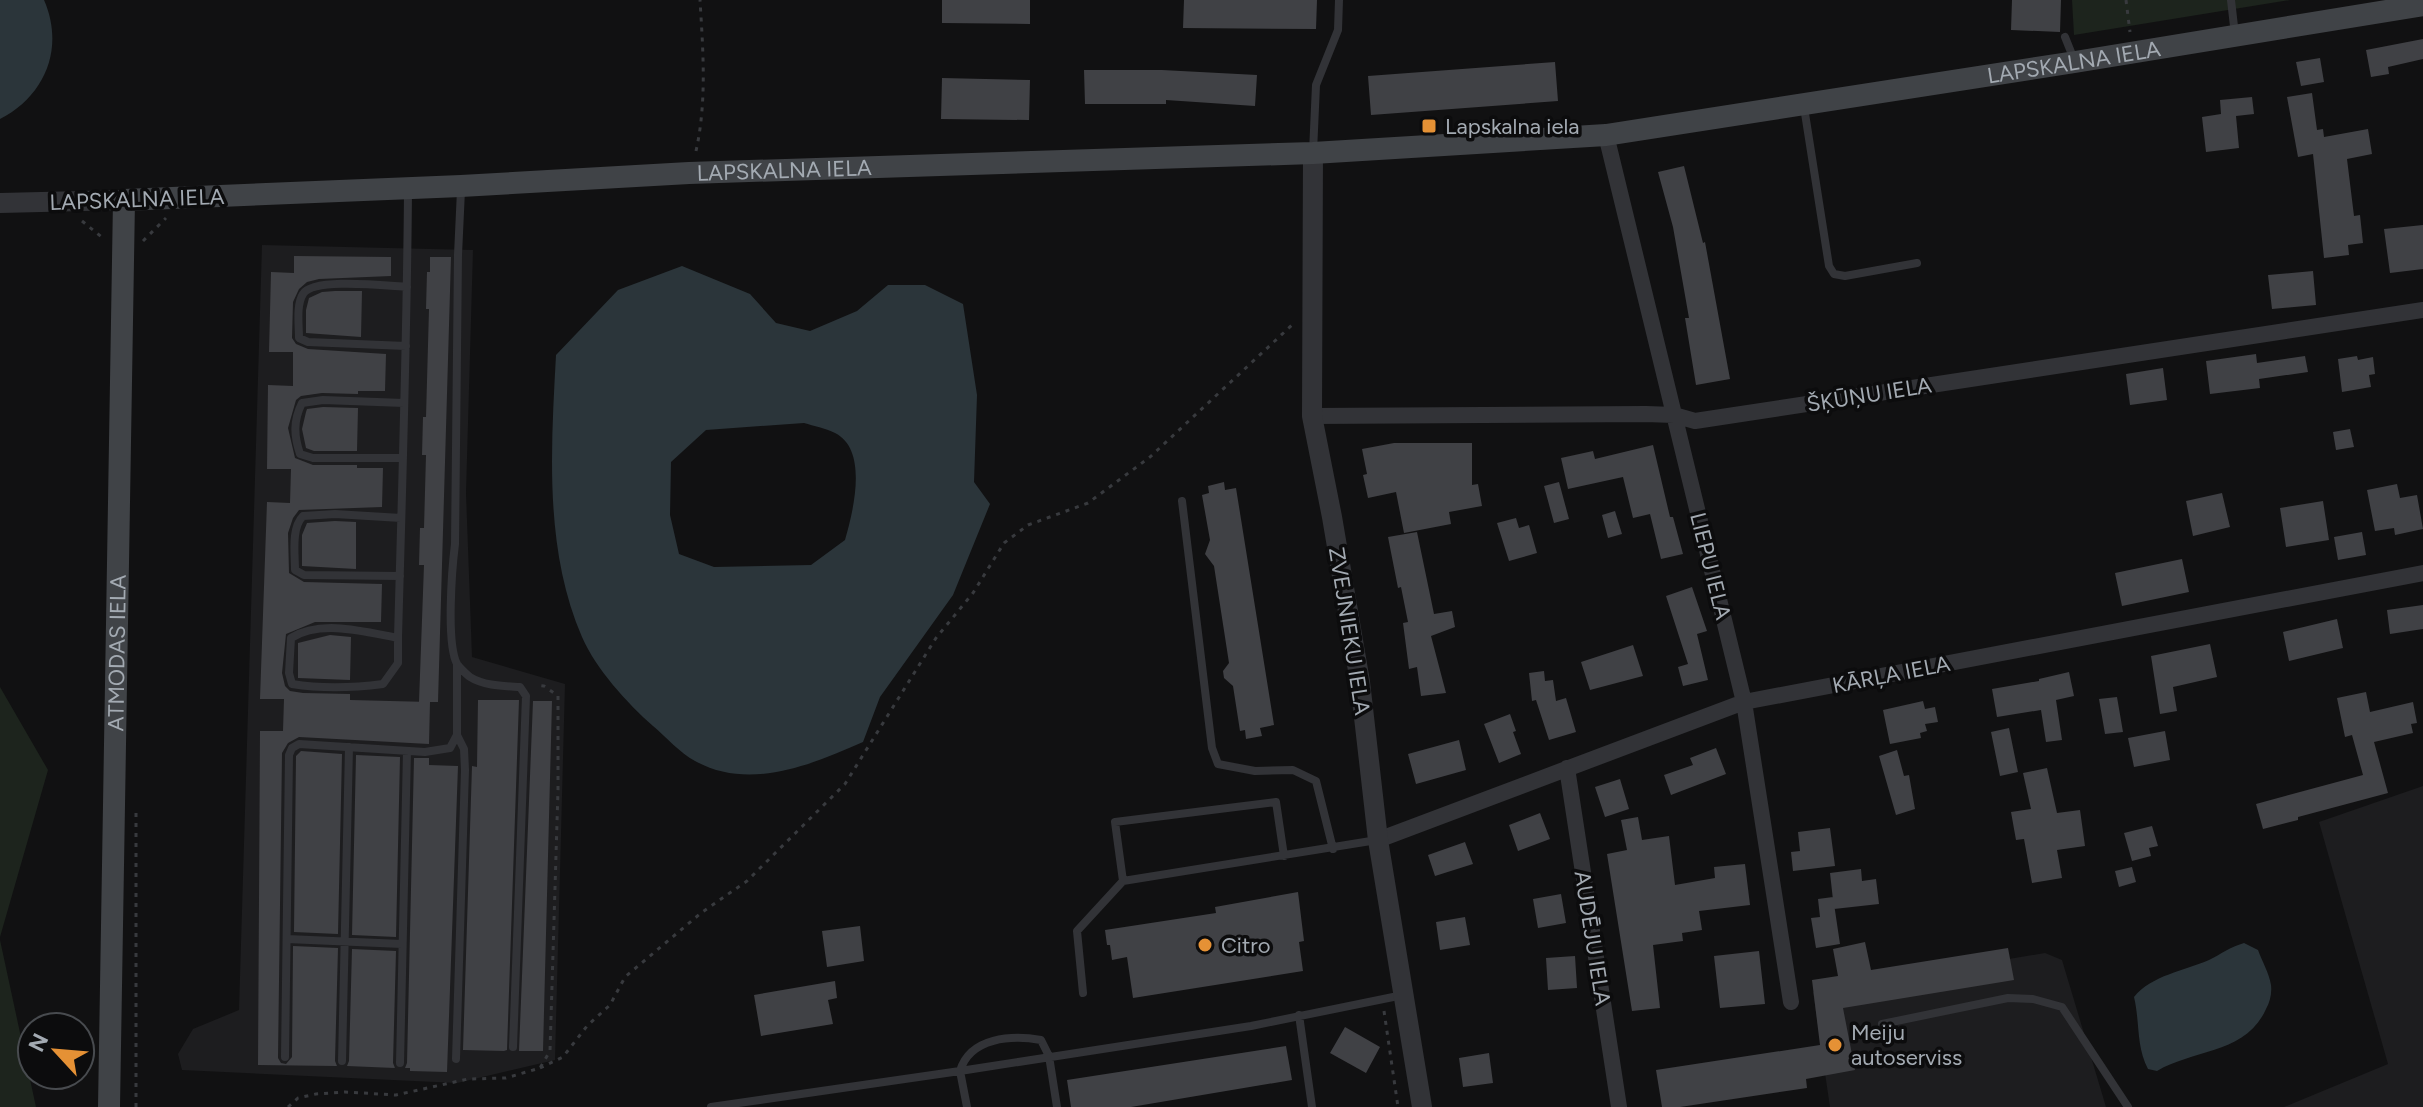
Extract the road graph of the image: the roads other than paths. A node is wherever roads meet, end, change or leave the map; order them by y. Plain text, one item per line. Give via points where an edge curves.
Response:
1 (1339, 0) edge
2 (2231, 0) edge
3 (2423, 5) edge
4 (2235, 36) junction
5 (2065, 37) dead end
6 (2075, 62) junction
7 (1803, 103) junction
8 (1606, 135) junction
9 (1313, 153) junction
10 (461, 186) junction
11 (408, 187) junction
12 (124, 200) junction
13 (0, 203) edge
14 (1917, 263) dead end
15 (407, 287) junction
16 (2423, 310) edge
17 (406, 346) junction
18 (404, 403) junction
19 (1674, 415) junction
20 (1312, 416) junction
21 (403, 458) junction
22 (1182, 501) dead end
23 (401, 518) junction
24 (2423, 573) edge
25 (400, 576) junction
26 (398, 638) junction
27 (457, 663) junction
28 (1744, 702) junction
29 (457, 735) junction
30 (349, 747) junction
31 (407, 751) junction
32 (1567, 768) junction
33 (1378, 840) junction
34 (1333, 849) junction
35 (1284, 856) junction
36 (1123, 881) junction
37 (287, 939) junction
38 (344, 942) junction
39 (402, 944) junction
40 (1083, 993) dead end
41 (1404, 995) junction
42 (1791, 1002) dead end
43 (1299, 1015) junction
44 (1882, 1024) dead end
45 (513, 1047) dead end
46 (1049, 1056) junction
47 (285, 1057) dead end
48 (456, 1059) dead end
49 (342, 1061) dead end
50 (400, 1063) dead end
51 (960, 1071) junction
52 (109, 1107) edge
53 (711, 1107) edge
54 (967, 1107) edge
55 (1057, 1107) edge
56 (1312, 1107) edge
57 (1422, 1107) edge
58 (1619, 1107) edge
59 (2128, 1107) edge

1 - 9 lane via 1338,30 1316,85
2 - 4 lane
3 - 4 main road, LAPSKALNA IELA
4 - 6 main road, LAPSKALNA IELA
5 - 6 lane
6 - 7 main road, LAPSKALNA IELA
7 - 8 main road, LAPSKALNA IELA
7 - 14 lane via 1834,274
8 - 9 main road, LAPSKALNA IELA
8 - 19 street, LIEPU IELA
9 - 10 main road, LAPSKALNA IELA via 689,173
9 - 20 street, ZVEJNIEKU IELA
10 - 11 main road, LAPSKALNA IELA
10 - 27 lane via 451,579
11 - 12 main road, LAPSKALNA IELA
11 - 15 lane
12 - 13 street, LAPSKALNA IELA
12 - 52 main road, ATMODAS IELA
15 - 17 lane
15 - 17 lane via 312,286 302,295 299,316 299,338 308,342
16 - 19 street, ŠĶŪŅU IELA via 1695,421
17 - 18 lane
18 - 21 lane
18 - 21 lane via 323,400 302,403 295,416 300,454
19 - 20 street, ŠĶŪŅU IELA
19 - 28 street, LIEPU IELA
20 - 33 street, ZVEJNIEKU IELA via 1360,682
21 - 23 lane
22 - 34 lane via 1218,764 1255,771 1293,770 1316,781
23 - 25 lane
23 - 25 lane via 303,516 294,549 295,570 304,575
24 - 28 street, KĀRĻA IELA
25 - 26 lane
26 - 26 lane via 398,663 383,684 292,684 291,638 302,630 342,629
27 - 29 lane
27 - 45 lane via 471,678 520,687 526,696
28 - 32 street, KĀRĻA IELA
28 - 42 street, LIEPU IELA
29 - 31 lane via 450,748
29 - 48 lane via 465,770
30 - 31 lane
30 - 37 lane via 299,744 289,755
30 - 38 lane
31 - 39 lane
32 - 33 street, KĀRĻA IELA
32 - 58 street, AUDĒJU IELA
33 - 34 lane
33 - 41 street, ZVEJNIEKU IELA
34 - 35 lane
35 - 36 lane
35 - 36 lane via 1276,802 1115,822
36 - 40 lane via 1077,931
37 - 38 lane
37 - 47 lane
38 - 39 lane
38 - 49 lane
39 - 50 lane
41 - 43 lane
41 - 57 street, ZVEJNIEKU IELA
43 - 46 lane
43 - 56 lane
44 - 59 lane via 2008,998 2062,1007
46 - 51 lane
46 - 51 lane via 1041,1040 1000,1040 976,1046
46 - 55 lane
51 - 53 lane
51 - 54 lane

